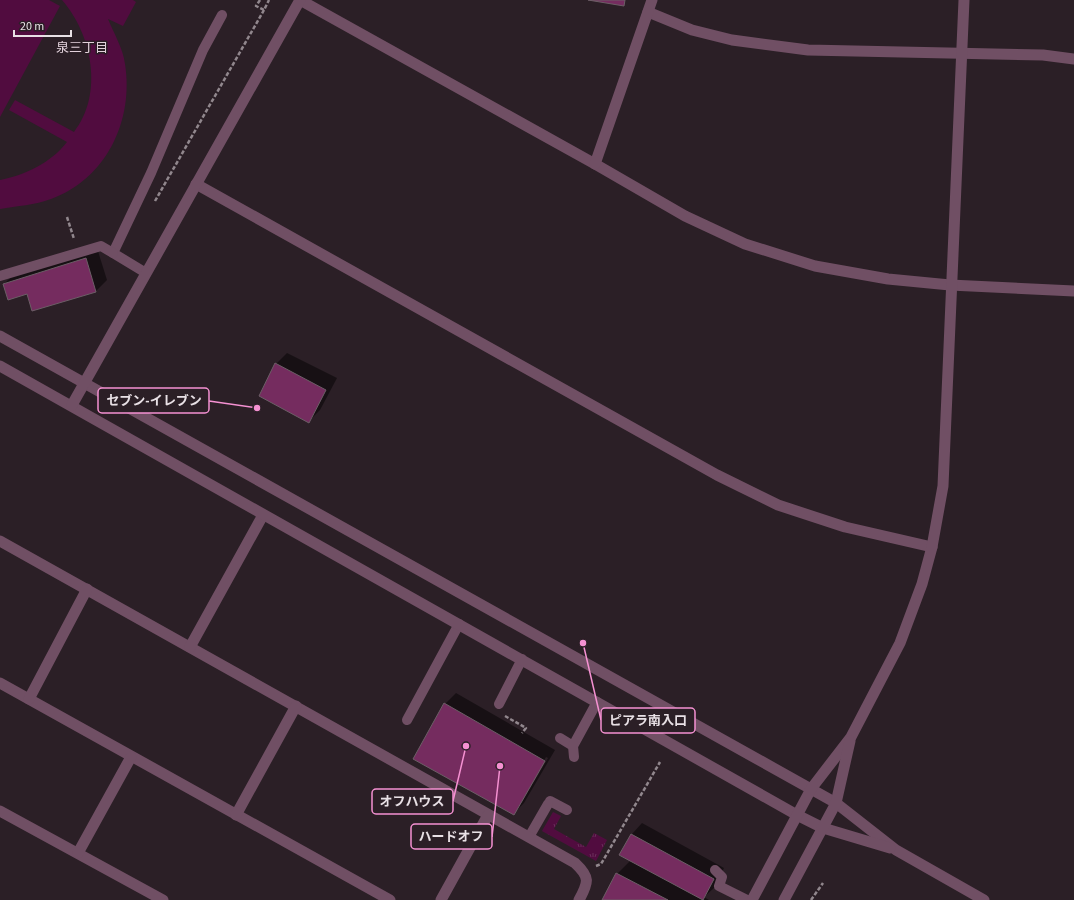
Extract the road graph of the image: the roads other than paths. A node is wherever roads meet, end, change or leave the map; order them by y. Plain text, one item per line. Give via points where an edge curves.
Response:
1 (300, 0) edge
2 (652, 0) edge
3 (964, 0) edge
4 (648, 12) junction
5 (222, 15) dead end
6 (962, 54) junction
7 (1074, 59) edge
8 (595, 164) junction
9 (196, 184) junction
10 (112, 253) junction
11 (146, 273) junction
12 (0, 276) edge
13 (950, 285) junction
14 (1074, 291) edge
15 (0, 336) edge
16 (0, 366) edge
17 (85, 383) junction
18 (72, 405) junction
19 (263, 515) junction
20 (0, 541) edge
21 (932, 548) junction
22 (87, 589) junction
23 (459, 624) junction
24 (190, 647) junction
25 (522, 659) junction
26 (0, 683) edge
27 (29, 699) junction
28 (597, 702) junction
29 (499, 704) dead end
30 (296, 706) junction
31 (407, 720) dead end
32 (851, 737) junction
33 (560, 738) dead end
34 (573, 746) junction
35 (132, 757) junction
36 (574, 757) dead end
37 (811, 789) junction
38 (836, 803) junction
39 (567, 810) dead end
40 (0, 811) edge
41 (797, 814) junction
42 (236, 815) junction
43 (488, 815) junction
44 (822, 828) junction
45 (529, 837) junction
46 (896, 850) junction
47 (78, 853) junction
48 (715, 870) dead end
49 (163, 900) edge
50 (390, 900) edge
51 (441, 900) edge
52 (579, 900) edge
53 (747, 900) edge
54 (752, 900) edge
55 (784, 900) edge
56 (984, 900) edge

1 - 8 street
1 - 9 street
2 - 4 street
3 - 6 street
4 - 6 street via 692,30 732,40 808,50
4 - 8 street
5 - 10 lane via 203,50 151,173
6 - 7 street via 1043,55
6 - 13 street
8 - 13 street via 685,216 745,244 815,266 888,279
9 - 11 street
9 - 21 street via 717,475 778,505 845,527
10 - 11 lane
10 - 12 lane via 100,246
11 - 17 street
13 - 14 street
13 - 21 street via 943,486
15 - 17 street
16 - 18 street
17 - 18 street
17 - 37 street
18 - 19 street
19 - 23 street
19 - 24 street
20 - 22 street
21 - 32 street via 922,584 900,643
22 - 24 street
22 - 27 street
23 - 25 street
23 - 31 lane
24 - 30 street
25 - 28 street
25 - 29 lane
26 - 27 street
27 - 35 street
28 - 34 lane
28 - 41 street
30 - 42 street
30 - 43 street
32 - 37 street
32 - 38 street
33 - 34 lane
34 - 36 lane
35 - 42 street
35 - 47 street
37 - 38 street
37 - 41 street
38 - 44 street
38 - 46 street
39 - 45 lane via 549,802
40 - 47 street
41 - 44 street
41 - 54 street
42 - 50 street
43 - 45 street
43 - 51 street
44 - 46 street
44 - 55 street
45 - 52 street via 575,863 585,872 587,882
46 - 56 street
47 - 49 street
48 - 53 lane via 722,877 719,886

